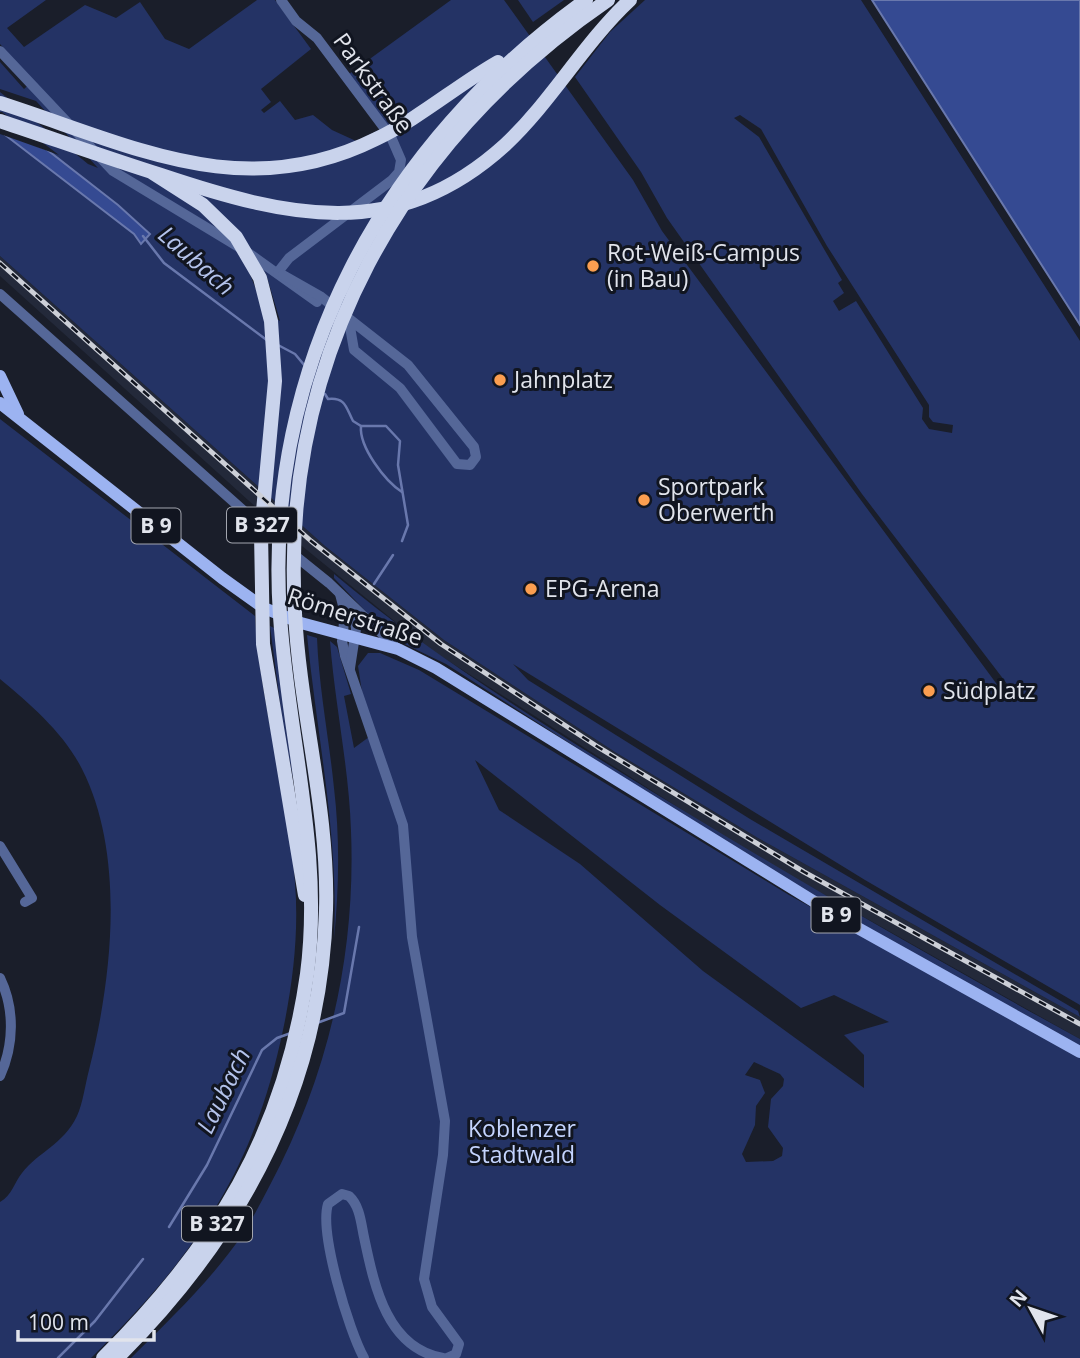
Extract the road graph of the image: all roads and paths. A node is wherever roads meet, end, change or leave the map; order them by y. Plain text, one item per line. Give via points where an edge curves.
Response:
1 (281, 0) edge
2 (586, 0) edge
3 (608, 0) edge
4 (630, 0) edge
5 (521, 50) junction
6 (0, 51) edge
7 (0, 103) edge
8 (0, 121) edge
9 (153, 173) junction
10 (281, 274) junction
11 (0, 294) edge
12 (349, 321) junction
13 (0, 376) edge
14 (0, 403) edge
15 (21, 420) junction
16 (340, 594) junction
17 (354, 610) junction
18 (349, 634) junction
19 (398, 649) junction
20 (0, 846) edge
21 (25, 902) dead end
22 (311, 923) junction
23 (0, 978) edge
24 (1080, 1052) edge
25 (0, 1076) edge
26 (103, 1358) edge
27 (117, 1358) edge
28 (364, 1358) edge
29 (445, 1358) edge

1 - 10 street, Parkstraße via 296,21 317,38 391,137 401,160 392,180 289,258
2 - 5 highway, B 327
3 - 27 highway, B 327 via 516,71 439,154 378,244 335,339 306,437 294,541 297,647 317,778 326,883 324,939 312,1021 277,1134 240,1207 188,1282
4 - 9 highway, B 327 via 505,145 430,194 380,208 315,214 248,203
5 - 7 highway, B 327 via 374,140 327,158 272,169 194,164
5 - 22 highway, B 327 via 452,118 382,211 331,313 297,418 283,501 279,583 287,681 310,843
6 - 10 street via 113,171
8 - 9 highway, B 327
9 - 22 highway, B 327 via 202,205 236,237 260,278 269,310 275,381 261,533 263,644
10 - 12 street via 305,286
11 - 16 street
12 - 12 street via 351,342 358,354 400,388 457,464 470,466 476,451 415,372
13 - 15 main road
14 - 15 main road, Römerstraße
15 - 18 main road, Römerstraße / B 9 via 257,603 280,616
16 - 17 street
16 - 18 street
17 - 18 street
17 - 19 street
18 - 19 main road, Römerstraße / B 9
18 - 29 street via 342,645 349,670 401,812 412,937 441,1088 443,1156 424,1279 432,1307 459,1344 456,1354
19 - 24 main road, Römerstraße / B 9 via 486,697 847,922
20 - 21 street via 32,898
22 - 26 highway, B 327 via 305,985 288,1064 251,1162 194,1257
23 - 25 street via 11,1018 8,1054
28 - 29 street via 350,1325 328,1238 327,1209 339,1195 349,1196 357,1207 384,1312 414,1344

